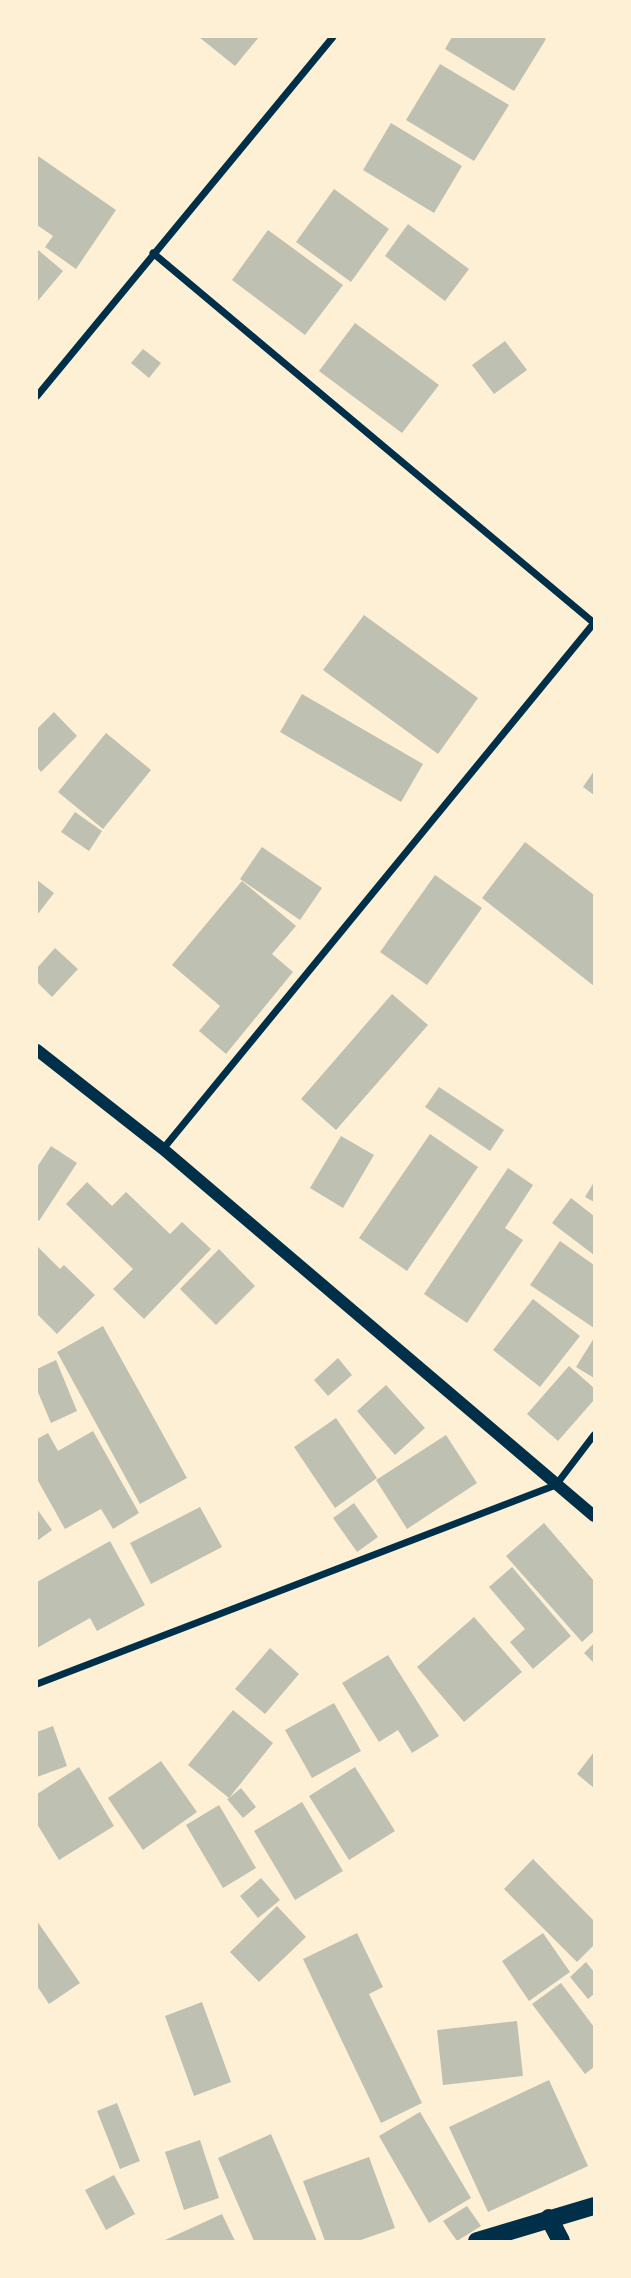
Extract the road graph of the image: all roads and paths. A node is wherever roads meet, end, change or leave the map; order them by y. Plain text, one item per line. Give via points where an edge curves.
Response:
1 (333, 37) edge
2 (153, 253) junction
3 (37, 396) edge
4 (594, 623) edge
5 (37, 1050) edge
6 (163, 1149) junction
7 (594, 1435) edge
8 (556, 1485) junction
9 (594, 1516) edge
10 (37, 1684) edge
11 (594, 2206) edge
12 (549, 2218) junction
13 (477, 2241) edge
14 (561, 2241) edge

1 - 2 street
2 - 3 street
2 - 4 street
4 - 6 street
5 - 6 street
6 - 8 street
7 - 8 street
8 - 9 street
8 - 10 street
11 - 12 main road
12 - 13 main road
12 - 14 main road

